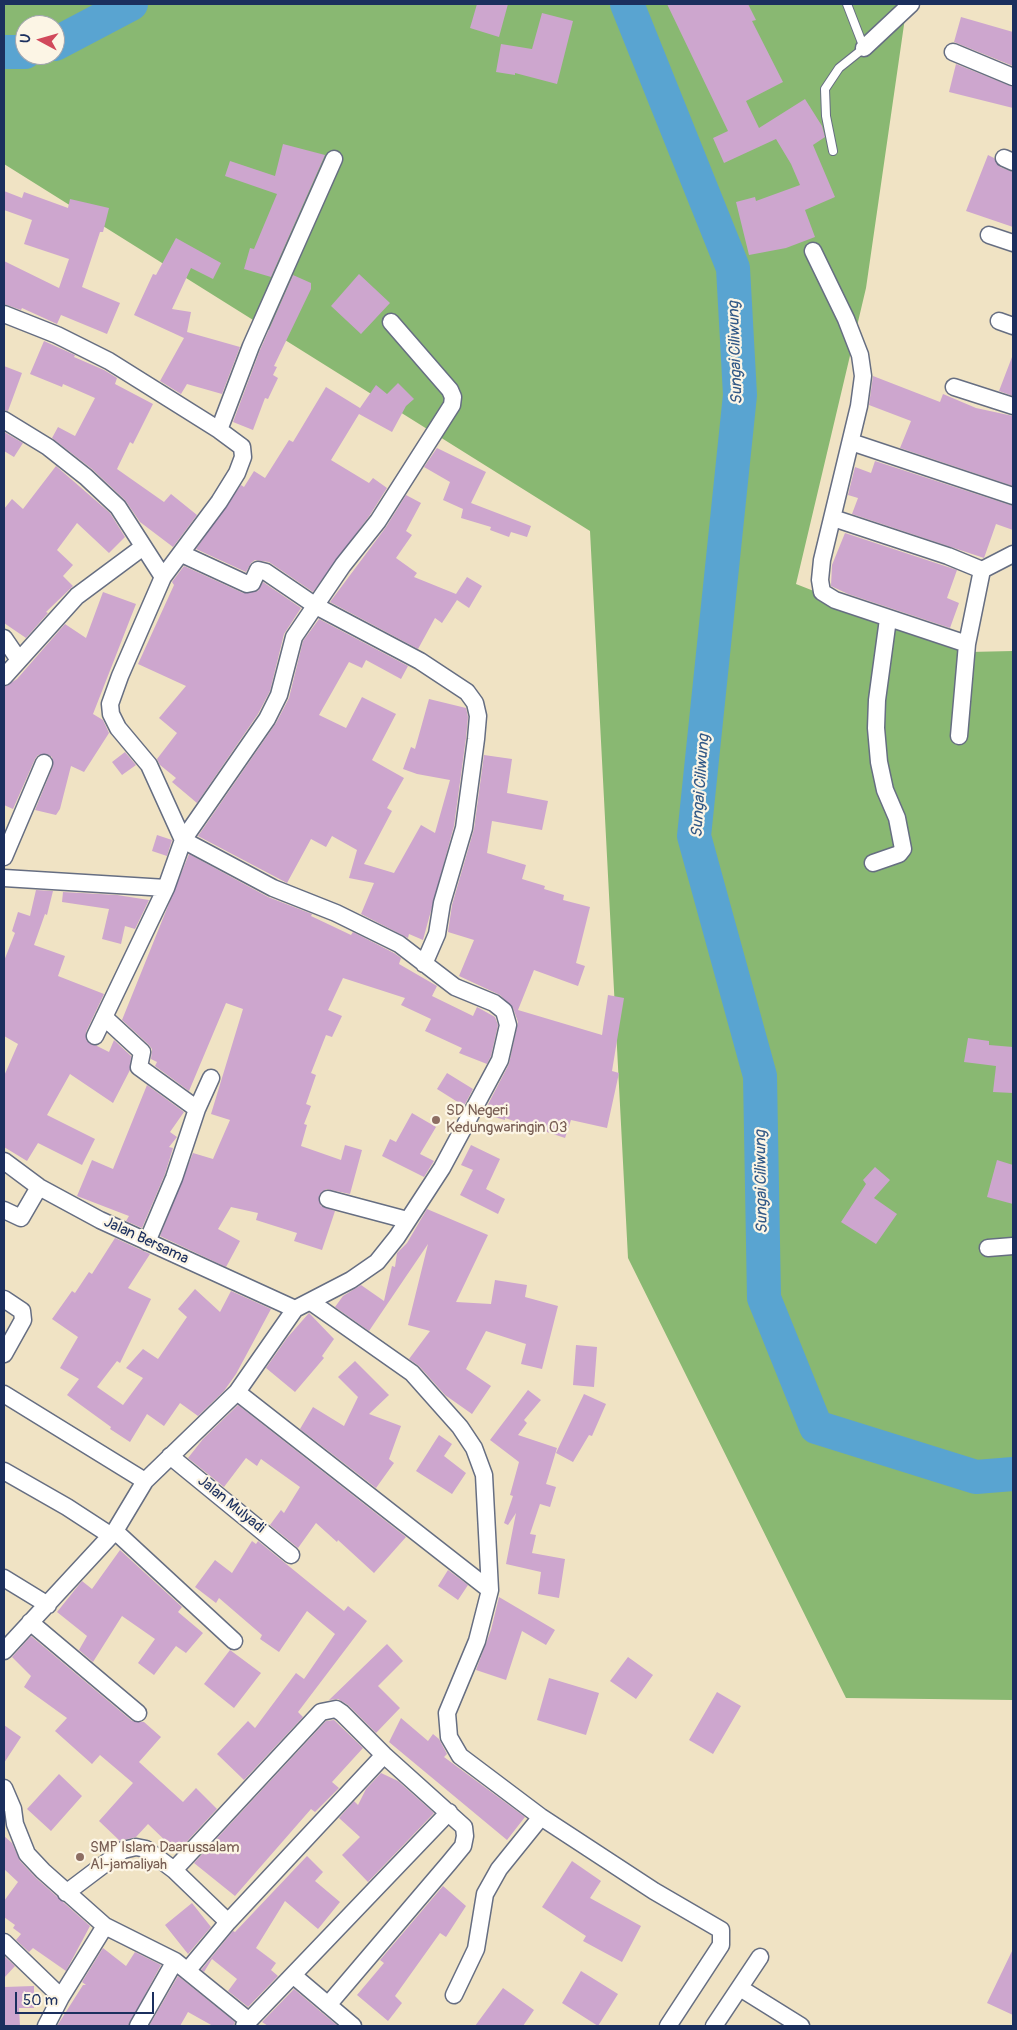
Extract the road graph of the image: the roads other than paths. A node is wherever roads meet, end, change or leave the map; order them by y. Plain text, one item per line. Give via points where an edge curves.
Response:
1 (847, 4) edge
2 (911, 4) edge
3 (864, 48) junction
4 (953, 52) dead end
5 (1013, 76) edge
6 (833, 151) dead end
7 (334, 159) dead end
8 (989, 235) dead end
9 (1013, 243) edge
10 (813, 250) dead end
11 (4, 314) edge
12 (391, 322) dead end
13 (954, 387) dead end
14 (1013, 406) edge
15 (4, 420) edge
16 (219, 430) junction
17 (850, 442) junction
18 (1013, 496) edge
19 (833, 518) junction
20 (143, 547) junction
21 (182, 554) junction
22 (1013, 554) edge
23 (982, 570) junction
24 (163, 578) junction
25 (316, 606) junction
26 (888, 619) junction
27 (4, 638) edge
28 (967, 644) junction
29 (19, 660) junction
30 (4, 676) edge
31 (959, 736) dead end
32 (44, 763) dead end
33 (182, 840) junction
34 (4, 857) edge
35 (873, 863) dead end
36 (4, 878) edge
37 (166, 888) junction
38 (424, 964) junction
39 (104, 1017) junction
40 (95, 1036) dead end
41 (211, 1078) dead end
42 (197, 1109) junction
43 (4, 1161) edge
44 (39, 1187) junction
45 (328, 1199) dead end
46 (4, 1210) edge
47 (407, 1220) junction
48 (147, 1242) junction
49 (1013, 1246) edge
50 (988, 1248) dead end
51 (4, 1300) edge
52 (311, 1302) junction
53 (294, 1309) junction
54 (4, 1354) edge
55 (237, 1392) junction
56 (4, 1394) edge
57 (170, 1456) junction
58 (4, 1471) edge
59 (145, 1481) junction
60 (113, 1533) junction
61 (291, 1555) dead end
62 (4, 1578) edge
63 (490, 1590) junction
64 (48, 1605) junction
65 (30, 1622) junction
66 (234, 1641) dead end
67 (4, 1651) edge
68 (138, 1712) dead end
69 (384, 1755) junction
70 (4, 1788) edge
71 (449, 1812) junction
72 (541, 1816) junction
73 (9, 1829) edge
74 (174, 1870) junction
75 (66, 1893) junction
76 (228, 1922) junction
77 (105, 1926) junction
78 (4, 1942) edge
79 (760, 1957) dead end
80 (181, 1965) junction
81 (294, 1976) junction
82 (740, 1988) junction
83 (454, 1994) dead end
84 (60, 1997) junction
85 (328, 2004) junction
86 (247, 2023) edge
87 (46, 2026) edge
88 (138, 2026) edge
89 (353, 2026) edge
90 (668, 2026) edge
91 (714, 2026) edge
92 (801, 2026) edge

1 - 3 lane
2 - 3 street
3 - 6 lane via 839,68 825,89
4 - 5 street
7 - 16 street via 251,346
8 - 9 street
10 - 17 street via 860,355 863,376
11 - 16 street via 109,361
12 - 25 street via 450,390 452,405 378,521
13 - 14 street
15 - 20 street via 48,447 86,477 118,507
16 - 21 street via 242,447 244,457 219,502
17 - 18 street
17 - 19 street
19 - 23 street
19 - 26 street via 822,560 822,592
20 - 24 street
20 - 29 street via 87,587
21 - 24 street
21 - 25 street via 247,584 261,570
22 - 23 street
23 - 28 street
24 - 33 street via 110,704 118,728 149,765
25 - 33 street via 294,637 279,695 267,718
25 - 38 street via 420,662 466,692 475,703 478,716 476,739 464,828 436,934
26 - 28 street
26 - 35 street via 876,728 879,762 903,848 899,854
27 - 29 street
28 - 31 street
29 - 30 street
32 - 34 street
33 - 37 street
33 - 38 street via 274,888 336,913 398,944
36 - 37 street
37 - 39 street
38 - 47 street via 455,987 494,1003 504,1011 508,1025 500,1060 487,1086 442,1168
39 - 40 street
39 - 42 street via 142,1052 139,1067
41 - 42 street
42 - 48 street via 174,1178
43 - 44 street, Jalan Bersama
44 - 46 street via 21,1218
44 - 48 street, Jalan Bersama
45 - 47 street
47 - 52 street via 377,1262
48 - 53 street, Jalan Bersama
49 - 50 street
51 - 54 street via 22,1311 23,1320
52 - 53 street
52 - 63 street via 412,1373 460,1427 474,1448 484,1474
53 - 55 street
55 - 57 street
55 - 63 street
56 - 59 street
57 - 59 street
57 - 61 street, Jalan Mulyadi
58 - 60 street
59 - 60 street
60 - 64 street
60 - 66 street
62 - 64 street
63 - 72 street via 477,1641 447,1713 449,1737 460,1756
64 - 65 street
65 - 67 street
65 - 68 street
69 - 71 street
69 - 74 street via 342,1713 336,1710 321,1712
69 - 76 street
70 - 73 street via 13,1809
71 - 81 street
71 - 85 street via 464,1827 463,1846
72 - 83 street via 499,1869 484,1894 476,1949
72 - 90 street via 654,1891 721,1930 721,1945 717,1953
73 - 75 street via 27,1854
74 - 75 street via 146,1849 136,1847 123,1850
74 - 76 street
75 - 77 street
76 - 80 street
77 - 80 street
77 - 84 street
78 - 84 street
79 - 82 street
80 - 86 street
80 - 88 street
81 - 85 street
81 - 86 street
82 - 91 street
82 - 92 street
84 - 87 street
85 - 89 street

